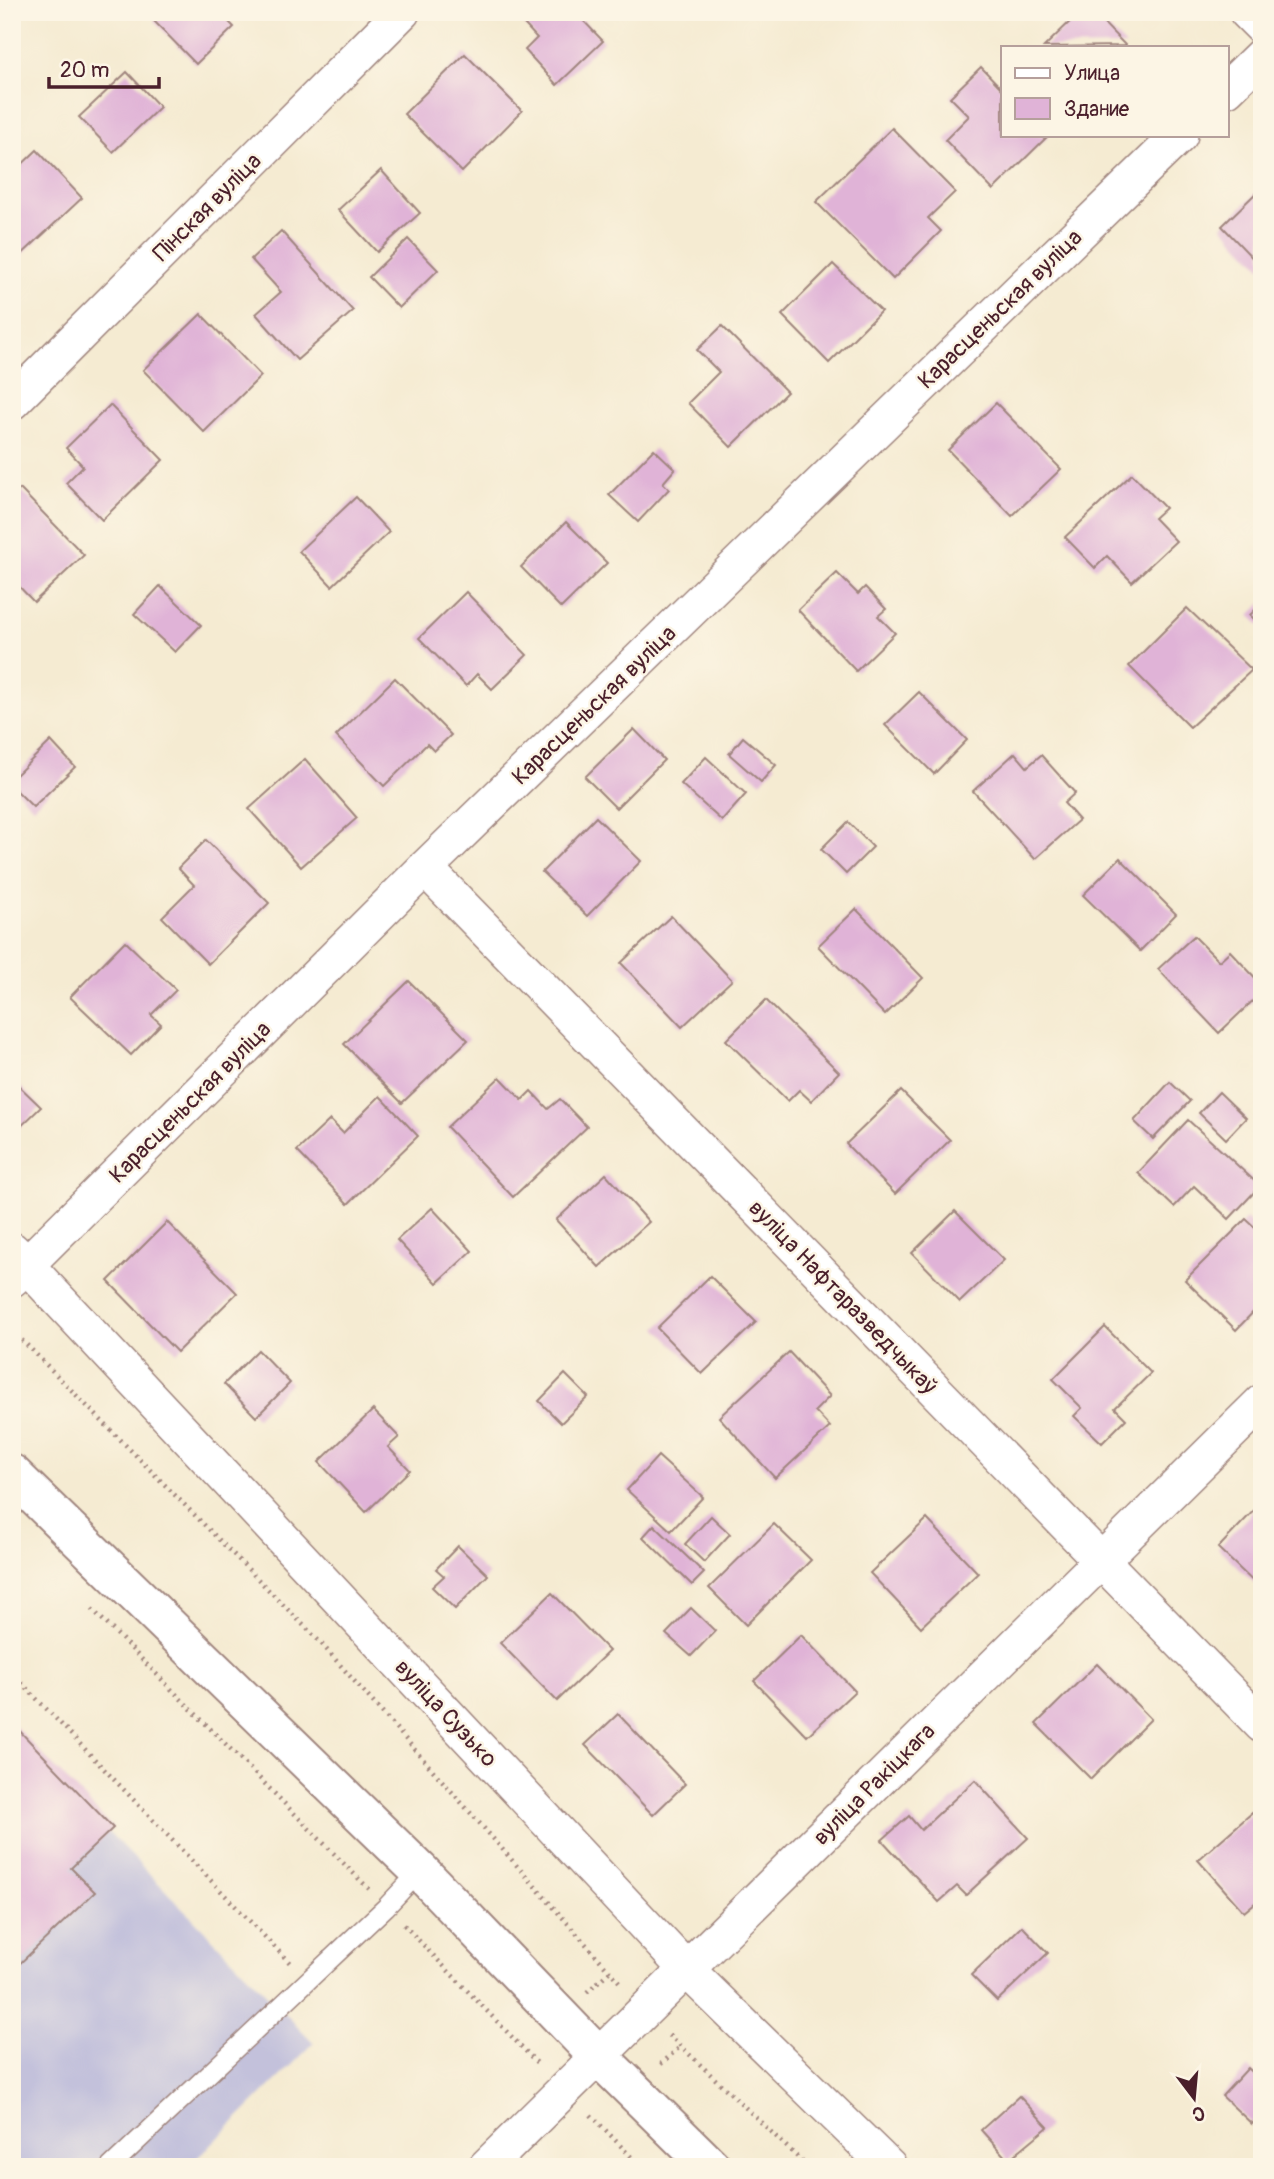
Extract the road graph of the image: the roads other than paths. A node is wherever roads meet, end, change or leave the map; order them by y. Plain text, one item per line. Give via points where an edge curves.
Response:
1 (402, 12) edge
2 (1247, 12) edge
3 (1262, 27) edge
4 (1262, 55) edge
5 (1228, 88) edge
6 (1179, 136) edge
7 (12, 402) edge
8 (425, 869) junction
9 (17, 1265) edge
10 (1262, 1402) edge
11 (12, 1475) edge
12 (1100, 1561) junction
13 (1262, 1725) edge
14 (420, 1871) junction
15 (687, 1969) junction
16 (598, 2056) junction
17 (110, 2167) edge
18 (486, 2167) edge
19 (711, 2167) edge
20 (889, 2167) edge

1 - 7 street, Пінская вуліца
2 - 3 street
4 - 5 street
6 - 8 street, Карасценьская вуліца
8 - 9 street, Карасценьская вуліца
8 - 12 street, вуліца Нафтаразведчыкаў
9 - 15 street, вуліца Сузько
10 - 12 street, вуліца Ракіцкага
11 - 14 street
12 - 13 street, вуліца Нафтаразведчыкаў
12 - 15 street, вуліца Ракіцкага
14 - 16 street
14 - 17 lane
15 - 16 street, вуліца Ракіцкага
15 - 20 street, вуліца Сузько
16 - 18 street, вуліца Ракіцкага
16 - 19 street

